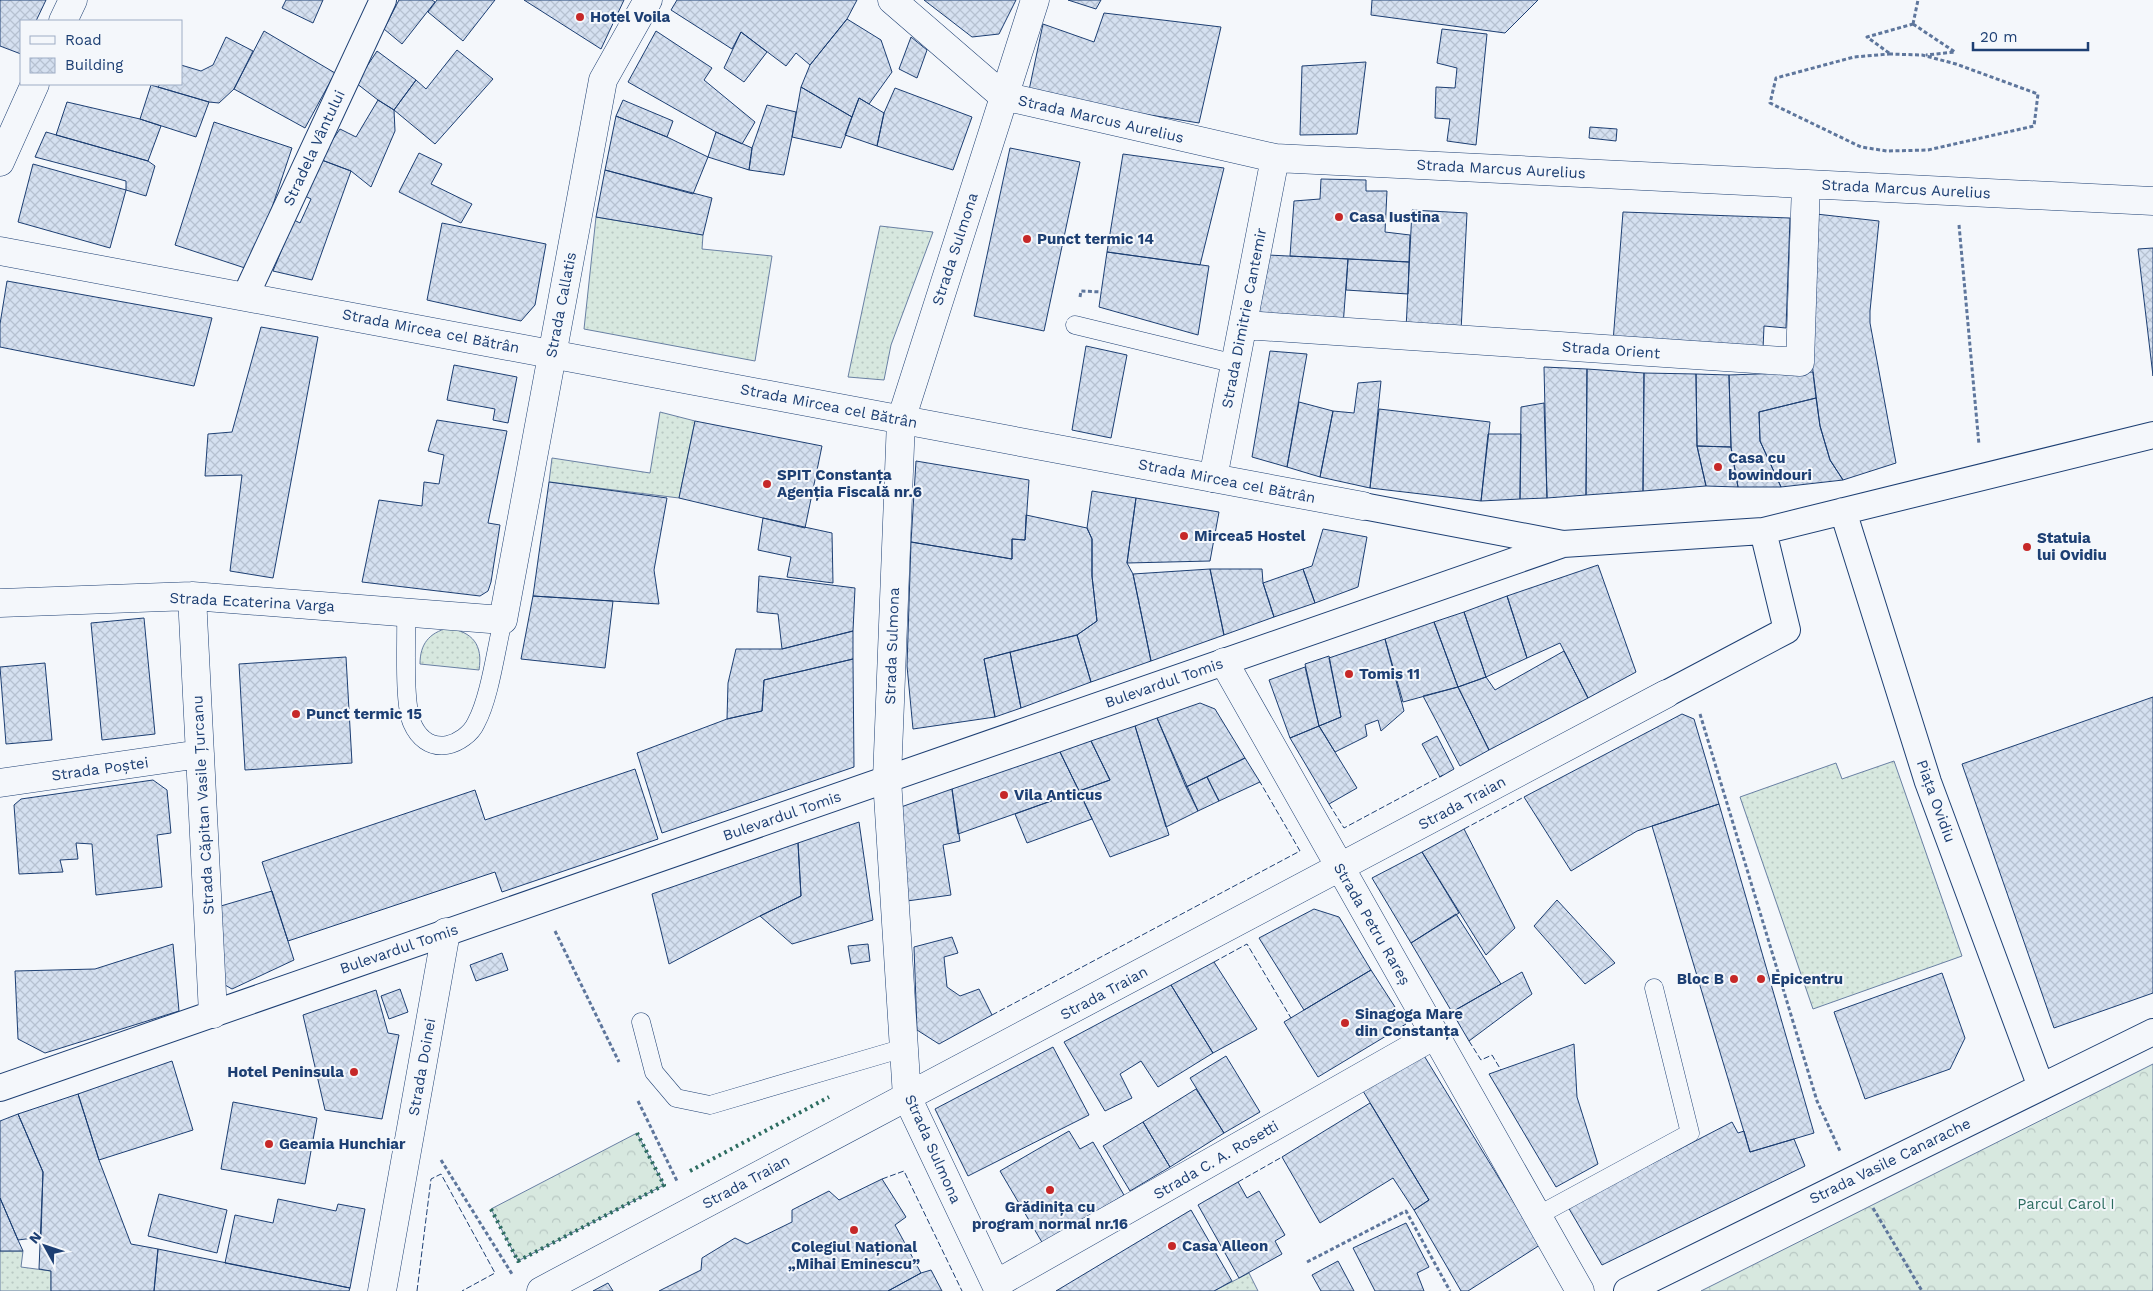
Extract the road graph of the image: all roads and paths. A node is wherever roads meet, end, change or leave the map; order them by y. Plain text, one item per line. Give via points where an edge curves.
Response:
1 (73, 0) edge
2 (383, 0) edge
3 (648, 0) edge
4 (892, 0) edge
5 (1035, 0) edge
6 (1918, 0) edge
7 (64, 20) edge
8 (1913, 24) junction
9 (1889, 54) junction
10 (1922, 55) junction
11 (35, 85) edge
12 (1003, 96) junction
13 (1275, 158) junction
14 (0, 162) edge
15 (1806, 184) junction
16 (1956, 192) junction
17 (2153, 201) edge
18 (0, 251) edge
19 (1081, 291) dead end
20 (1102, 292) dead end
21 (245, 297) junction
22 (1075, 325) dead end
23 (1244, 325) junction
24 (551, 354) junction
25 (1236, 364) junction
26 (900, 420) junction
27 (2151, 443) edge
28 (1983, 477) junction
29 (1213, 478) junction
30 (1362, 506) joint
31 (1843, 511) junction
32 (1763, 531) junction
33 (1563, 544) junction
34 (192, 596) junction
35 (0, 603) edge
36 (406, 612) junction
37 (503, 620) junction
38 (1224, 662) junction
39 (1696, 678) junction
40 (1666, 694) joint
41 (200, 754) junction
42 (887, 779) junction
43 (0, 783) edge
44 (1340, 867) junction
45 (540, 900) junction
46 (446, 932) junction
47 (1654, 988) dead end
48 (213, 1014) junction
49 (641, 1022) dead end
50 (2153, 1032) edge
51 (1435, 1035) junction
52 (904, 1048) junction
53 (622, 1069) dead end
54 (2042, 1087) junction
55 (0, 1088) edge
56 (636, 1095) dead end
57 (906, 1098) junction
58 (413, 1115) junction
59 (1831, 1135) dead end
60 (1855, 1178) junction
61 (692, 1211) junction
62 (1537, 1216) junction
63 (1307, 1262) dead end
64 (511, 1272) dead end
65 (998, 1288) edge
66 (382, 1291) edge
67 (541, 1291) edge
68 (1450, 1291) edge
69 (1580, 1291) edge
70 (1627, 1291) edge
71 (1922, 1291) edge

1 - 7 street
2 - 21 street, Stradela Vântului
3 - 24 street, Strada Callatis via 603,80
4 - 12 street, Strada Marcus Aurelius
5 - 12 street, Strada Sulmona
6 - 8 path
8 - 9 path via 1866,37
8 - 10 path via 1955,52
9 - 10 path
9 - 10 path via 1854,57 1776,78 1770,103 1861,148 1928,150 2034,126 2038,94
11 - 14 street
12 - 13 street, Strada Marcus Aurelius
12 - 26 street, Strada Sulmona
13 - 15 street, Strada Marcus Aurelius
13 - 23 street, Strada Dimitrie Cantemir
15 - 16 street, Strada Marcus Aurelius
15 - 23 street, Strada Orient via 1800,362
16 - 17 street, Strada Marcus Aurelius
16 - 28 path
18 - 21 street, Strada Mircea cel Bătrân
19 - 20 path
21 - 24 street, Strada Mircea cel Bătrân
22 - 25 lane
23 - 25 street, Strada Dimitrie Cantemir
24 - 26 street, Strada Mircea cel Bătrân
24 - 37 street, Strada Callatis
25 - 29 street, Strada Dimitrie Cantemir
26 - 29 street, Strada Mircea cel Bătrân
26 - 42 street, Strada Sulmona
27 - 28 street, Strada Mircea cel Bătrân
28 - 31 street, Strada Mircea cel Bătrân
29 - 30 street, Strada Mircea cel Bătrân
30 - 33 street, Strada Mircea cel Bătrân
31 - 32 street, Strada Mircea cel Bătrân
31 - 54 street, Piața Ovidiu via 1928,782
32 - 33 street, Strada Mircea cel Bătrân
32 - 39 street via 1787,630
33 - 38 street, Bulevardul Tomis
34 - 35 street, Strada Ecaterina Varga
34 - 36 street, Strada Ecaterina Varga
34 - 41 street, Strada Căpitan Vasile Țurcanu
36 - 37 street, Strada Ecaterina Varga
36 - 37 lane via 408,699 412,722 422,740 440,746 457,743 476,725
38 - 42 street, Bulevardul Tomis
38 - 44 street, Strada Petru Rareș
39 - 40 street
39 - 59 path via 1817,1101
40 - 44 street, Strada Traian
41 - 43 street, Strada Poștei
41 - 48 street, Strada Căpitan Vasile Țurcanu
42 - 45 street, Bulevardul Tomis
42 - 52 street, Strada Sulmona
44 - 51 street, Strada Petru Rareș
44 - 57 street, Strada Traian
45 - 46 street, Bulevardul Tomis
45 - 53 path
46 - 48 street, Bulevardul Tomis
46 - 58 street, Strada Doinei
47 - 62 lane via 1690,1133
48 - 55 street, Bulevardul Tomis
49 - 52 lane via 654,1072 676,1098 710,1105
50 - 54 street, Strada Vasile Canarache
51 - 62 street, Strada Petru Rareș
51 - 65 street, Strada C. A. Rosetti
52 - 57 street, Strada Sulmona
54 - 60 street, Strada Vasile Canarache
56 - 61 path
57 - 61 street, Strada Traian
57 - 65 street, Strada Sulmona
58 - 64 path
58 - 66 street, Strada Doinei
60 - 70 street, Strada Vasile Canarache
60 - 71 path
61 - 67 street, Strada Traian
62 - 69 street, Strada Petru Rareș
63 - 68 path via 1406,1212

